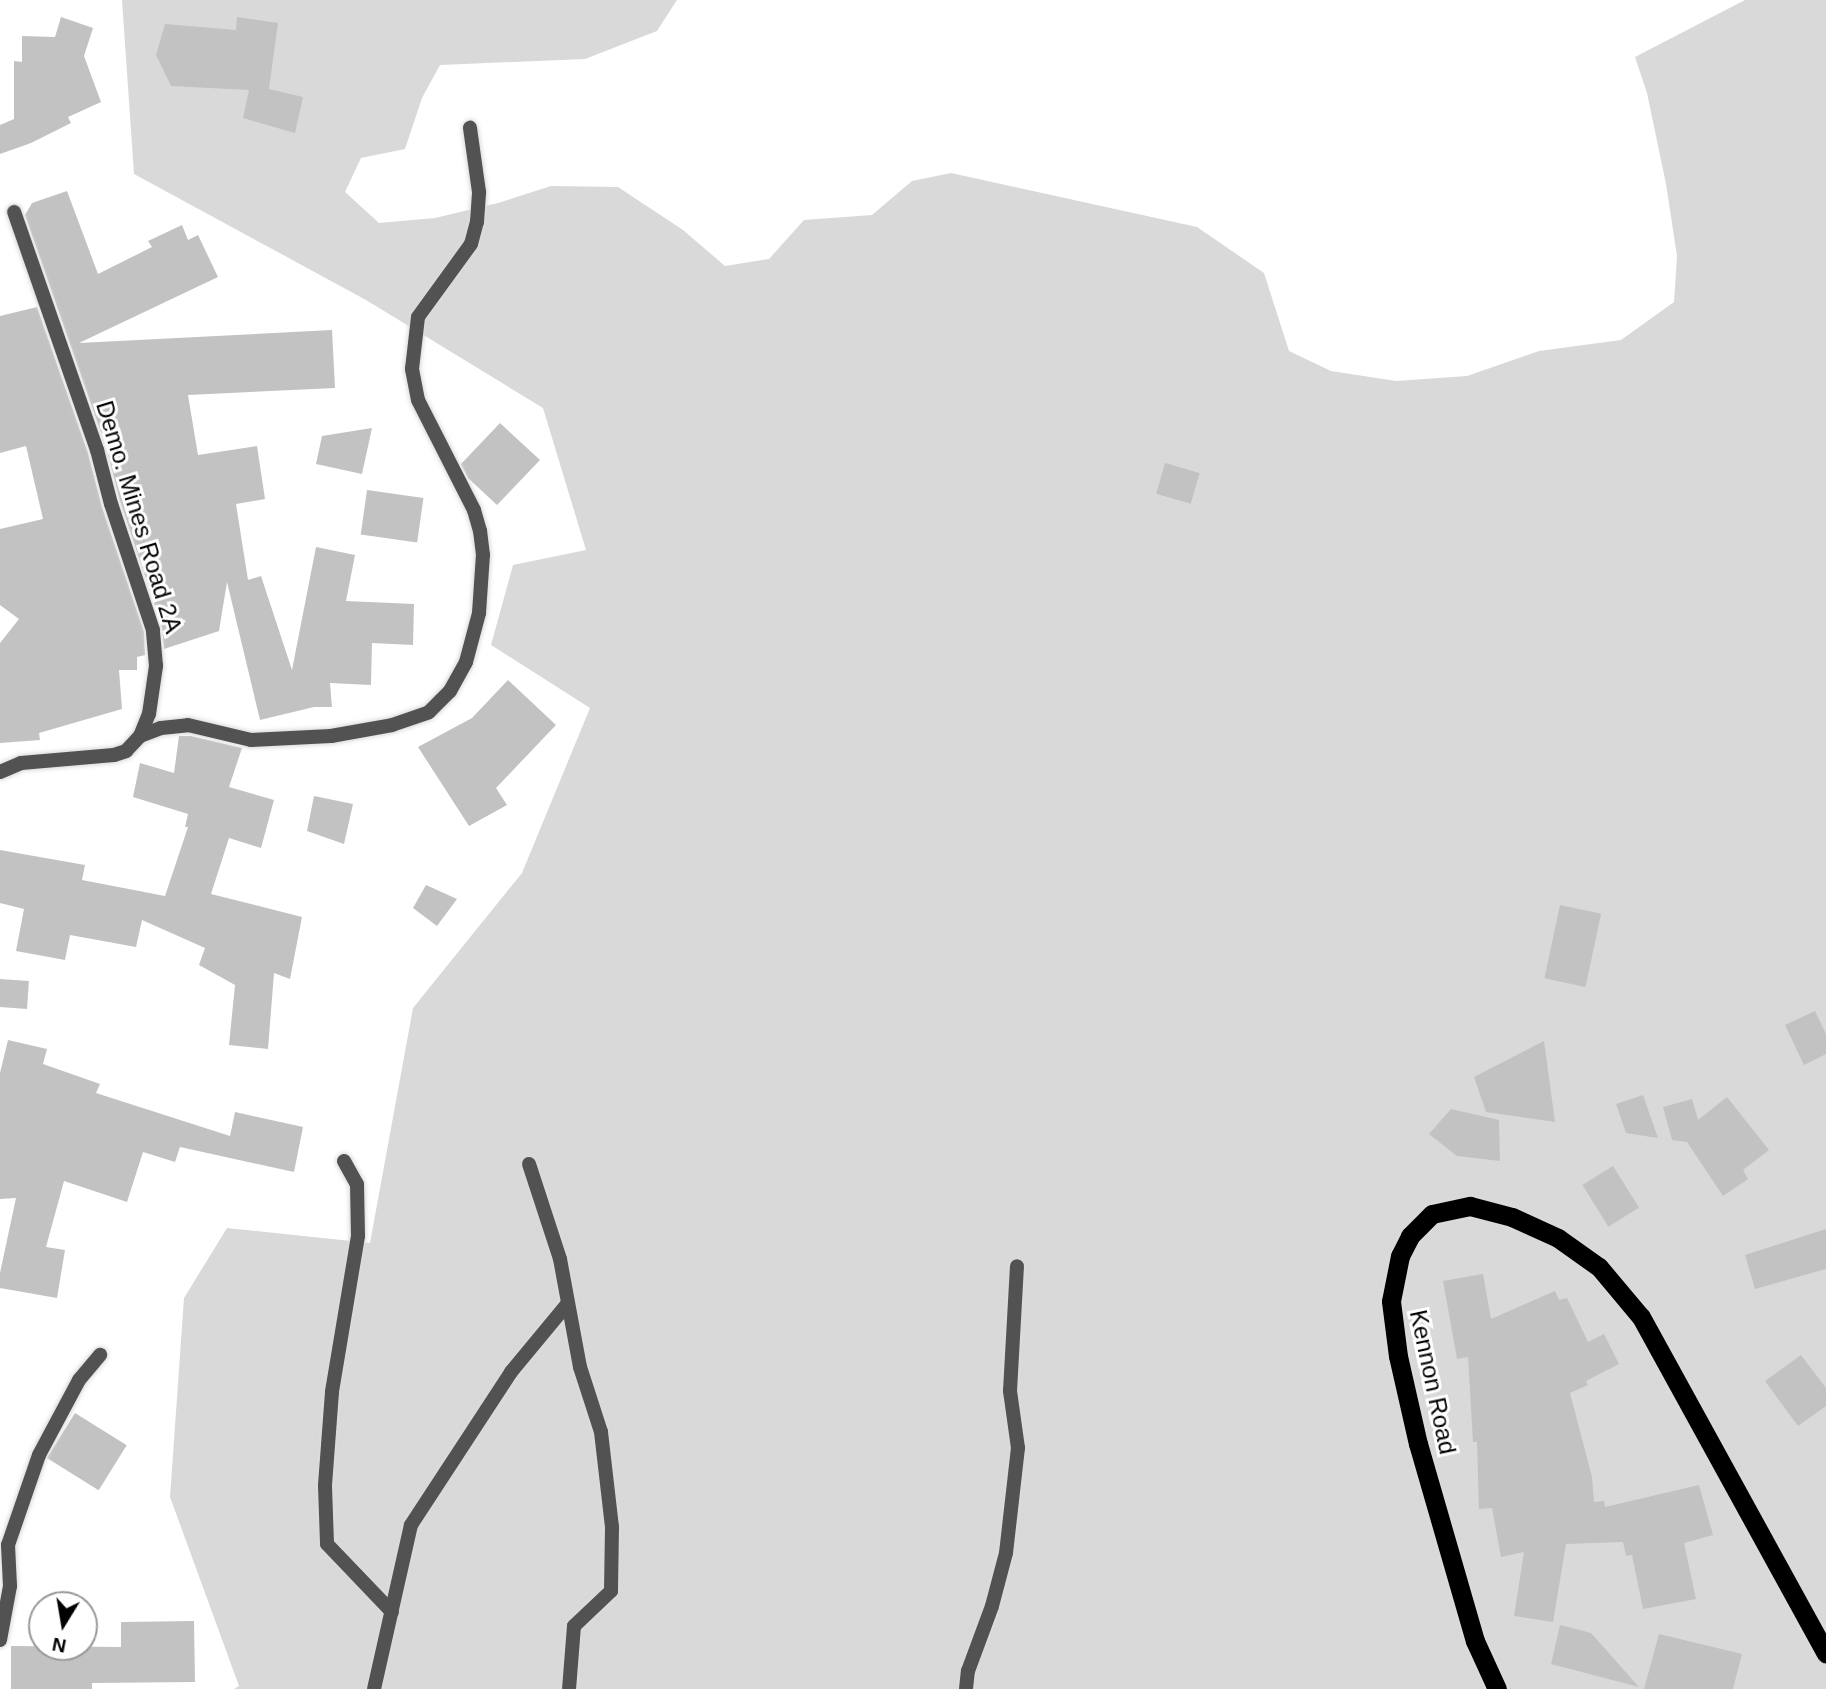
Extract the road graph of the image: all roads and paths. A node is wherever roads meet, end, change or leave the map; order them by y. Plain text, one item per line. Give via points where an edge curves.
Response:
1 (470, 128) dead end
2 (14, 212) dead end
3 (140, 736) junction
4 (0, 772) edge
5 (344, 1161) dead end
6 (529, 1164) dead end
7 (1017, 1266) dead end
8 (568, 1303) junction
9 (100, 1355) dead end
10 (392, 1612) junction
11 (0, 1640) edge
12 (1826, 1653) edge
13 (374, 1689) edge
14 (569, 1689) edge
15 (966, 1689) edge
16 (1497, 1689) edge

1 - 3 street via 477,222 471,244 418,317 412,369 418,400 474,510 480,531 479,613 466,662 450,691 429,712 392,725 331,736 251,740 188,725
2 - 3 street, Demo. Mines Road 2A via 97,450 153,630 156,666 149,714
3 - 4 street via 126,751 114,755 21,763
5 - 10 street via 357,1185 358,1236 332,1392 325,1486 327,1544
6 - 8 street via 560,1259
7 - 15 street via 1010,1391 1018,1448 1006,1553
8 - 10 street via 511,1372 411,1525
8 - 14 street via 580,1367 601,1432 612,1527 611,1591 574,1626
9 - 11 street via 79,1380 39,1455 8,1545 10,1586
10 - 13 street
12 - 16 highway, Kennon Road via 1641,1317 1599,1267 1558,1238 1512,1217 1470,1206 1432,1214 1410,1236 1400,1256 1391,1301 1418,1444 1475,1641

